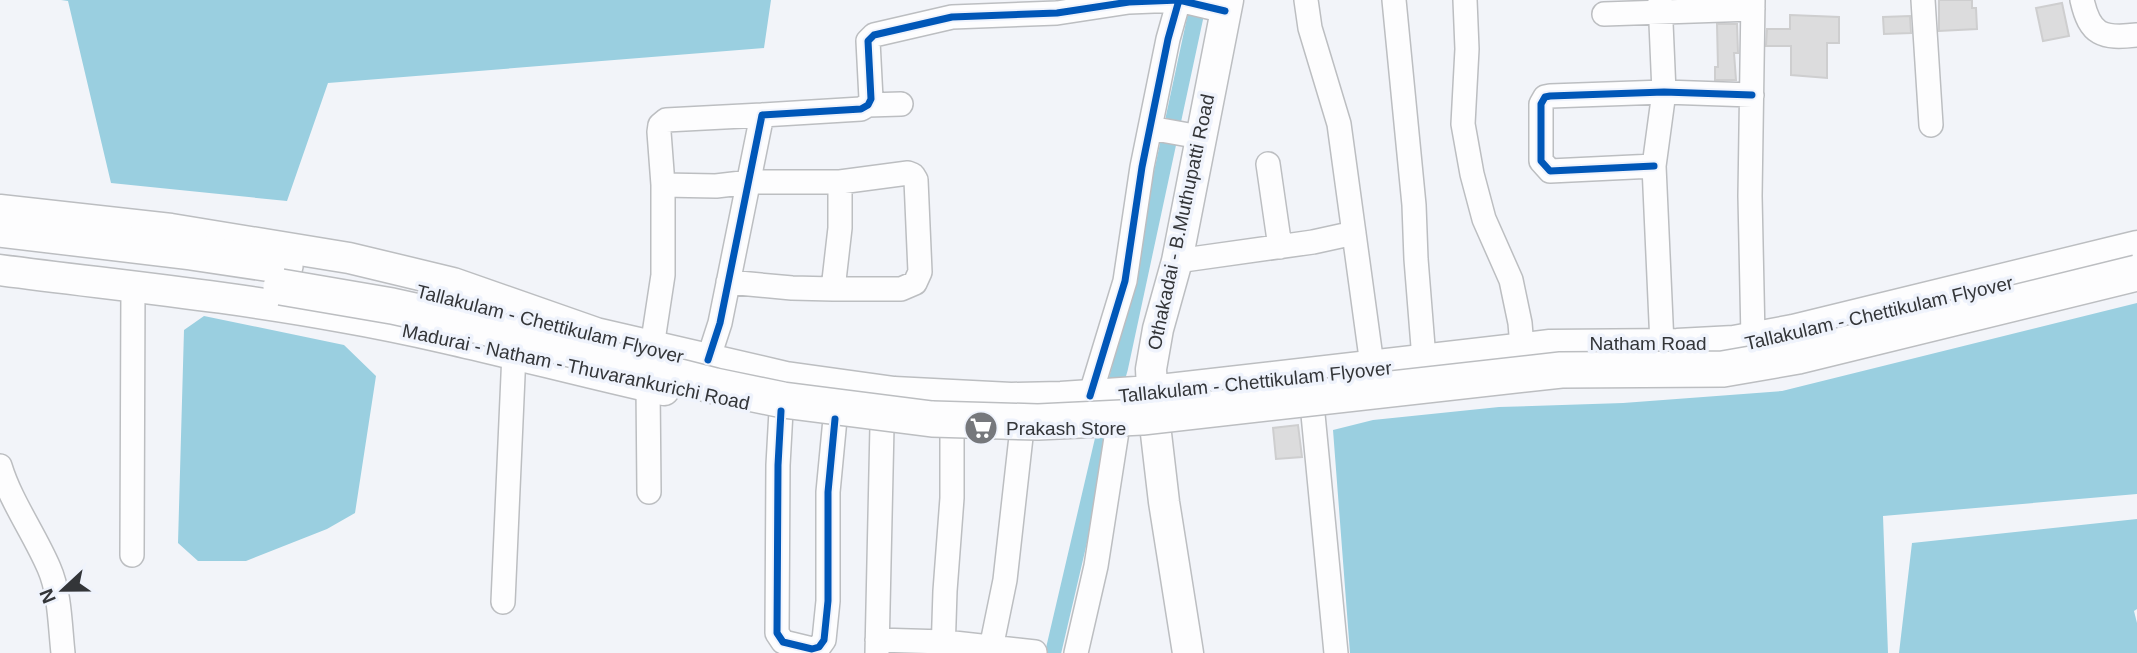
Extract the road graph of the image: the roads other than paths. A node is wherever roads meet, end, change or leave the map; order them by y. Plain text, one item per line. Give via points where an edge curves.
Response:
1 (1306, 0) edge
2 (1394, 0) edge
3 (1465, 0) edge
4 (1923, 0) edge
5 (2082, 0) edge
6 (1201, 3) edge
7 (1753, 5) edge
8 (1660, 6) edge
9 (1604, 14) dead end
10 (2137, 35) edge
11 (1664, 92) junction
12 (1752, 95) junction
13 (901, 104) dead end
14 (868, 105) junction
15 (762, 115) junction
16 (1931, 125) dead end
17 (1172, 132) junction
18 (1268, 164) dead end
19 (1654, 166) junction
20 (750, 182) junction
21 (840, 182) junction
22 (663, 185) junction
23 (0, 210) edge
24 (0, 229) edge
25 (1354, 233) junction
26 (2137, 246) edge
27 (1280, 247) junction
28 (0, 250) edge
29 (2137, 252) edge
30 (1177, 261) junction
31 (0, 270) edge
32 (2137, 273) edge
33 (283, 276) junction
34 (2137, 280) edge
35 (727, 282) junction
36 (133, 285) junction
37 (833, 289) junction
38 (1753, 338) junction
39 (1661, 344) junction
40 (652, 347) junction
41 (1522, 347) junction
42 (514, 353) junction
43 (1424, 359) junction
44 (708, 360) junction
45 (1372, 365) junction
46 (648, 386) junction
47 (1151, 391) junction
48 (1090, 396) junction
49 (1312, 404) junction
50 (781, 411) junction
51 (835, 419) junction
52 (1154, 422) junction
53 (1118, 425) junction
54 (882, 426) junction
55 (952, 428) junction
56 (1022, 428) junction
57 (0, 466) edge
58 (649, 492) dead end
59 (132, 555) dead end
60 (503, 602) dead end
61 (877, 646) edge
62 (944, 647) edge
63 (991, 650) edge
64 (1035, 652) edge
65 (64, 653) edge
66 (1076, 653) edge
67 (1188, 653) edge
68 (1336, 653) edge

1 - 25 street via 1339,124
2 - 43 street
3 - 41 street via 1463,124 1484,219 1511,281
4 - 16 street
5 - 10 street via 2095,31 2105,36
6 - 14 street via 1129,2 1057,13 952,17 881,33 868,41
6 - 17 main road, Othakadai - B.Muthupatti Road
6 - 17 street via 1168,39
7 - 8 street
7 - 12 street
8 - 9 street
8 - 11 street
11 - 12 street
11 - 19 street
11 - 19 street via 1550,96 1541,104 1541,161 1550,171
12 - 38 street
13 - 14 street
14 - 15 street
15 - 20 street
15 - 22 street via 666,120 659,132
17 - 30 main road, Othakadai - B.Muthupatti Road
17 - 48 street
18 - 27 street
19 - 39 street
20 - 21 street
20 - 22 street
20 - 35 street
21 - 37 street
21 - 37 street via 913,175 920,272 915,283 901,289
22 - 40 street via 663,275
23 - 40 main road, Madurai - Natham - Thuvarankurichi Road via 171,229 349,258 453,283 573,326
24 - 33 highway, Tallakulam - Chettikulam Flyover via 191,252
25 - 27 street
25 - 45 street
26 - 38 main road, Natham Road
27 - 30 street
28 - 33 highway, Tallakulam - Chettikulam Flyover via 191,272
29 - 33 highway, Tallakulam - Chettikulam Flyover via 1745,345 1540,351 1143,397 1036,402 915,397 801,383 444,297
30 - 47 main road, Othakadai - B.Muthupatti Road via 1156,342
31 - 36 main road, Madurai - Natham - Thuvarankurichi Road
32 - 33 highway, Tallakulam - Chettikulam Flyover, bridge via 1823,351 1746,365 1705,370 1539,372 1142,417 1038,422 932,419 783,400
34 - 49 main road, Natham Road via 1762,370 1679,377 1550,377
35 - 37 street
35 - 44 street
36 - 42 main road, Madurai - Natham - Thuvarankurichi Road via 343,317
36 - 59 street
38 - 39 main road, Natham Road
39 - 41 main road, Natham Road
40 - 44 main road, Madurai - Natham - Thuvarankurichi Road
41 - 43 main road, Natham Road
42 - 46 main road, Madurai - Natham - Thuvarankurichi Road
42 - 60 street
43 - 45 main road, Natham Road
44 - 48 main road, Madurai - Natham - Thuvarankurichi Road via 786,377 894,392 1011,398
45 - 47 main road, Natham Road
46 - 50 main road, Madurai - Natham - Thuvarankurichi Road
46 - 58 street
47 - 48 main road, Madurai - Natham - Thuvarankurichi Road
47 - 52 main road, Othakadai - B.Muthupatti Road
49 - 52 main road, Natham Road
49 - 68 street
50 - 51 main road, Madurai - Natham - Thuvarankurichi Road
50 - 51 street via 778,633 783,642 812,649 824,640 828,601 828,492
51 - 54 main road, Madurai - Natham - Thuvarankurichi Road
52 - 53 main road, Madurai - Natham - Thuvarankurichi Road
52 - 67 main road, Othakadai - B.Muthupatti Road
53 - 56 main road, Madurai - Natham - Thuvarankurichi Road
53 - 66 street via 1096,566
54 - 55 main road, Madurai - Natham - Thuvarankurichi Road
54 - 61 street
55 - 56 main road, Madurai - Natham - Thuvarankurichi Road
55 - 62 street via 953,498
56 - 63 street via 1005,580
57 - 65 street via 50,569
61 - 62 street
62 - 63 street
63 - 64 street

